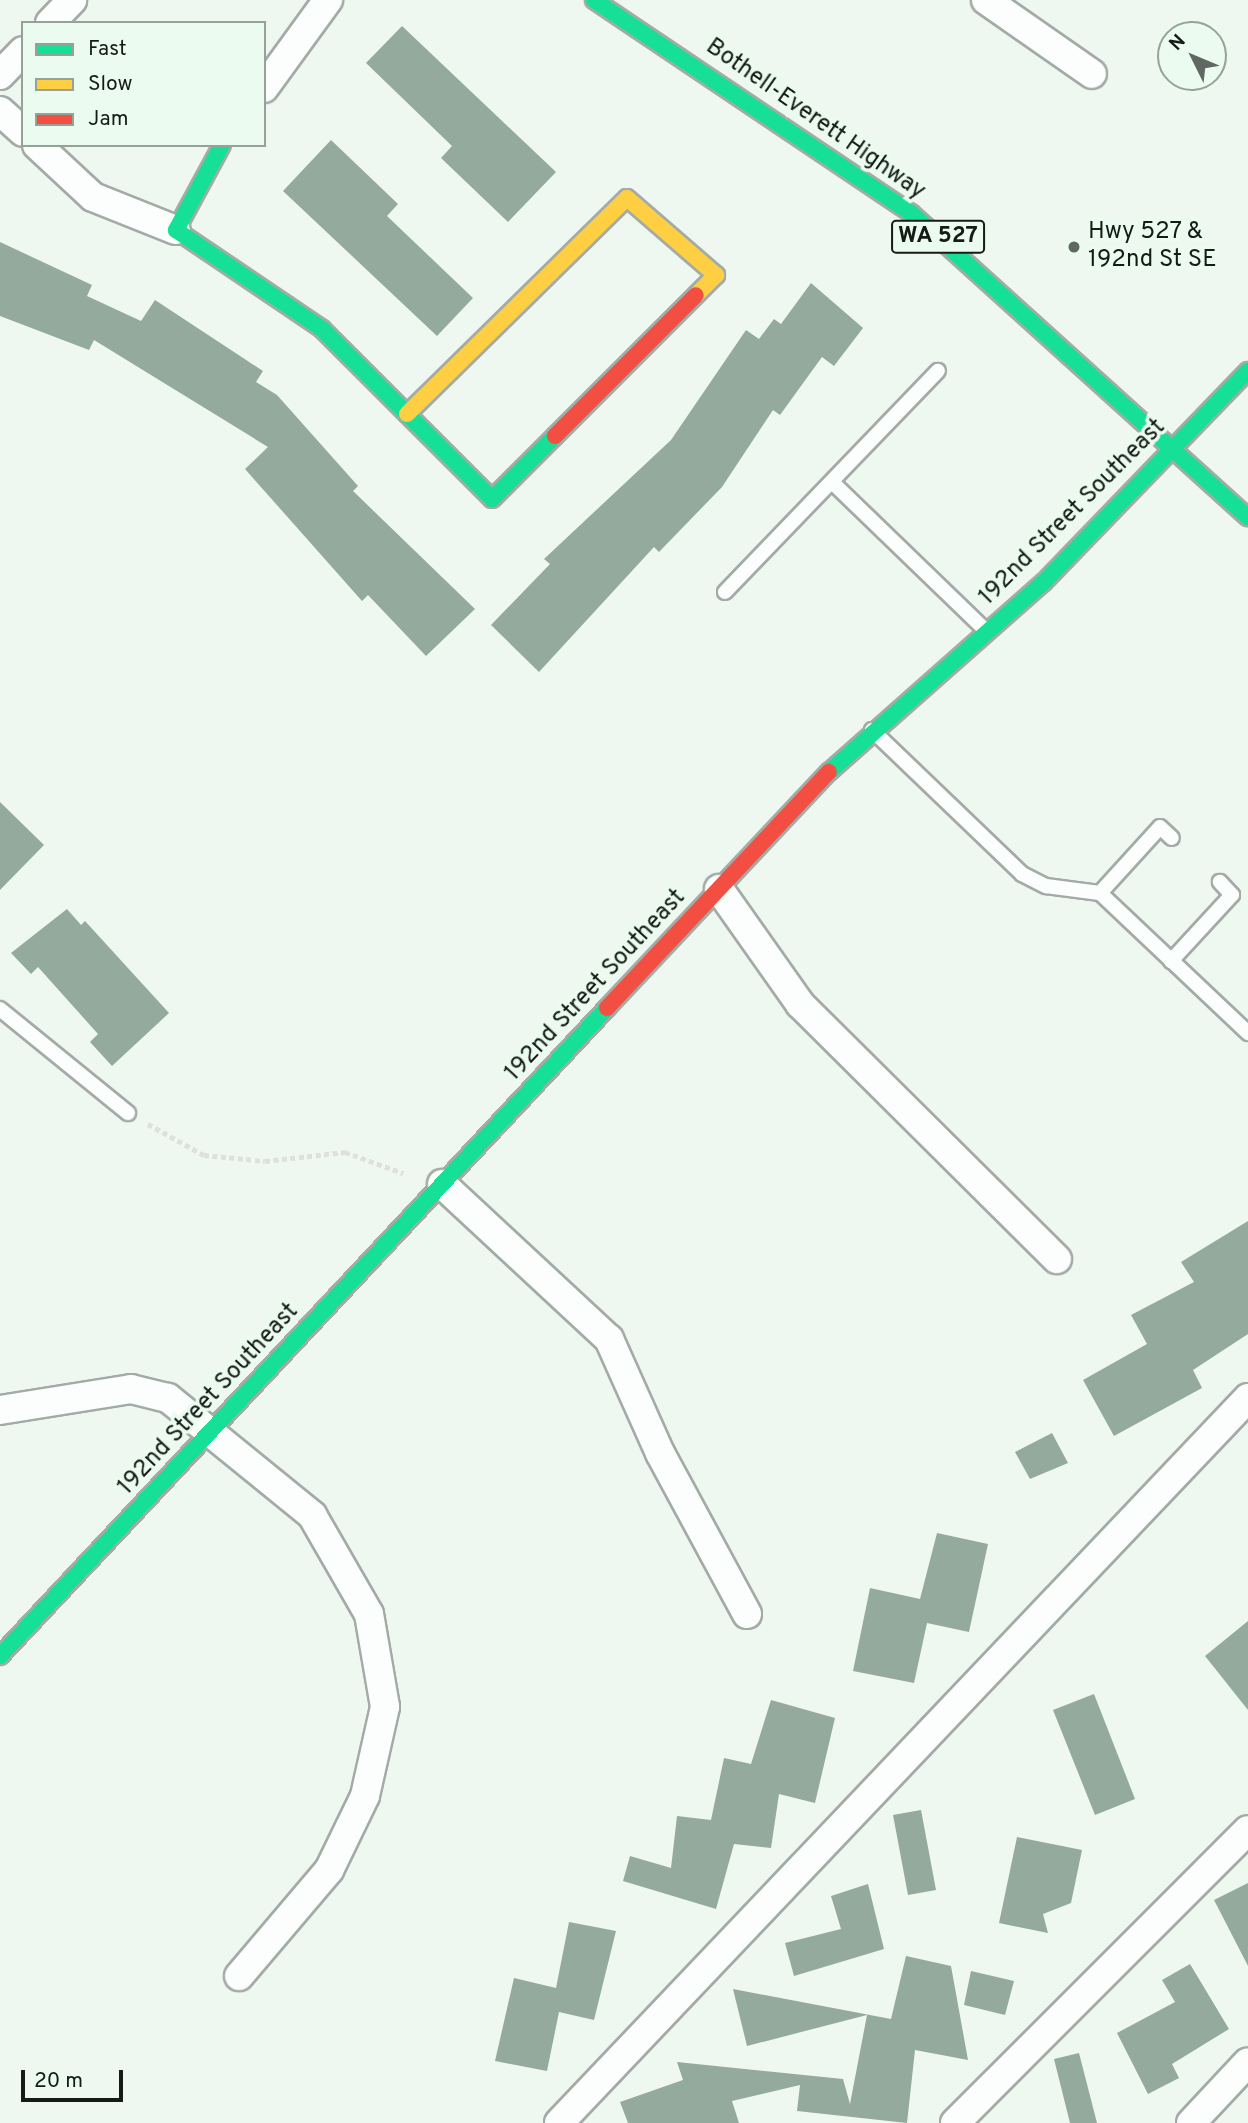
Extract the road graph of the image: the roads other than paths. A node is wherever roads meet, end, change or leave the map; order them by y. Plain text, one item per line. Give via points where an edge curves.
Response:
1 (72, 0) edge
2 (328, 0) edge
3 (594, 0) edge
4 (986, 0) edge
5 (52, 21) edge
6 (21, 53) edge
7 (1092, 74) dead end
8 (0, 75) edge
9 (266, 85) edge
10 (0, 111) edge
11 (21, 130) edge
12 (39, 147) edge
13 (221, 147) edge
14 (176, 230) junction
15 (938, 371) dead end
16 (1248, 371) edge
17 (407, 414) junction
18 (1173, 447) junction
19 (832, 482) junction
20 (1248, 517) edge
21 (725, 593) dead end
22 (986, 631) junction
23 (871, 729) junction
24 (1172, 838) dead end
25 (1220, 882) dead end
26 (719, 889) junction
27 (1100, 893) junction
28 (1171, 961) junction
29 (0, 1009) edge
30 (1248, 1033) edge
31 (128, 1113) road end
32 (437, 1189) junction
33 (1056, 1259) dead end
34 (1248, 1398) edge
35 (0, 1410) edge
36 (213, 1430) junction
37 (747, 1614) dead end
38 (0, 1656) edge
39 (1248, 1830) edge
40 (239, 1976) dead end
41 (1248, 2062) edge
42 (559, 2123) edge
43 (955, 2123) edge
44 (1191, 2123) edge

1 - 5 street
2 - 9 street
3 - 18 street, Bothell-Everett Highway / WA 527 via 911,213
4 - 7 street
6 - 8 street
10 - 11 street
12 - 14 street via 93,197
13 - 14 street
14 - 17 street via 322,330
15 - 19 lane
16 - 18 street, 192nd Street Southeast
17 - 17 street via 492,499 716,275 627,198
18 - 20 street, Bothell-Everett Highway / WA 527
18 - 22 street, 192nd Street Southeast via 1043,583
19 - 21 lane
19 - 22 lane
22 - 23 street, 192nd Street Southeast
23 - 26 street, 192nd Street Southeast
23 - 27 lane via 1022,874 1046,886
24 - 27 lane via 1160,827
25 - 28 lane via 1233,895
26 - 32 street, 192nd Street Southeast
26 - 33 street via 800,1004
27 - 28 lane
28 - 30 lane
29 - 31 lane
32 - 36 street, 192nd Street Southeast
32 - 37 street via 609,1339 660,1452
34 - 42 street
35 - 36 street via 149,1389
36 - 38 street, 192nd Street Southeast
36 - 40 street via 313,1515 369,1614 385,1707 365,1796 329,1870
39 - 43 street
41 - 44 street

